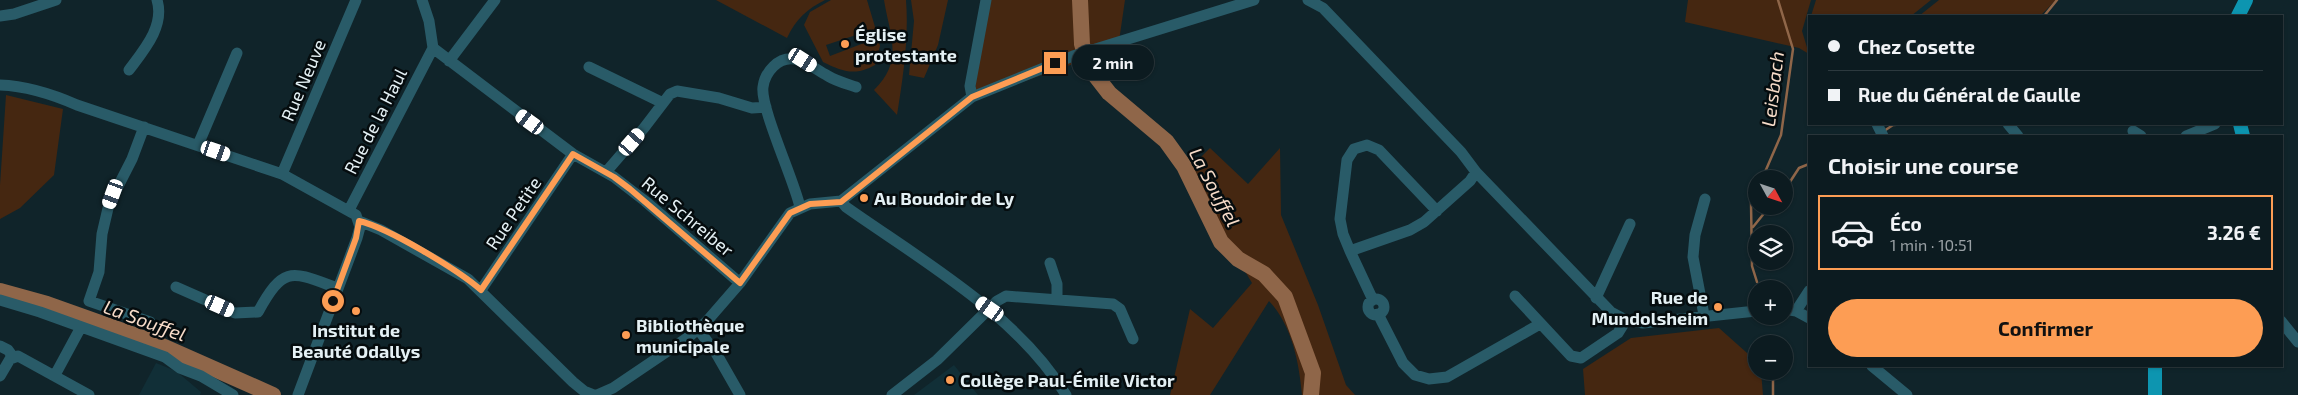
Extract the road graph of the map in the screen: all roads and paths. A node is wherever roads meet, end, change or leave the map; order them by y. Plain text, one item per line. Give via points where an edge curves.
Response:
1 (56, 0) edge
2 (157, 0) edge
3 (356, 0) edge
4 (422, 0) edge
5 (495, 0) edge
6 (986, 0) edge
7 (1254, 0) edge
8 (1308, 0) edge
9 (2246, 0) edge
10 (2238, 15) edge
11 (0, 16) edge
12 (433, 48) junction
13 (237, 53) dead end
14 (449, 61) junction
15 (589, 67) dead end
16 (129, 70) dead end
17 (0, 85) edge
18 (856, 87) dead end
19 (972, 97) junction
20 (663, 103) junction
21 (766, 107) junction
22 (2009, 125) edge
23 (2212, 125) edge
24 (144, 127) junction
25 (2017, 135) edge
26 (2188, 135) edge
27 (198, 145) junction
28 (573, 154) junction
29 (606, 172) junction
30 (1476, 172) junction
31 (282, 174) junction
32 (1705, 199) dead end
33 (841, 202) junction
34 (800, 207) junction
35 (349, 210) junction
36 (1436, 211) junction
37 (359, 221) junction
38 (1630, 224) dead end
39 (1350, 251) junction
40 (1050, 263) dead end
41 (740, 283) junction
42 (176, 287) dead end
43 (338, 288) junction
44 (481, 290) junction
45 (1808, 293) edge
46 (1515, 296) dead end
47 (1596, 298) junction
48 (1057, 299) junction
49 (0, 300) edge
50 (990, 309) junction
51 (1793, 311) edge
52 (1796, 311) junction
53 (1748, 312) edge
54 (1704, 315) junction
55 (1808, 317) edge
56 (1626, 320) junction
57 (150, 322) dead end
58 (2283, 323) edge
59 (1540, 324) junction
60 (81, 327) junction
61 (698, 329) junction
62 (1133, 339) dead end
63 (2298, 342) edge
64 (0, 346) edge
65 (12, 357) junction
66 (1873, 367) edge
67 (2153, 367) edge
68 (55, 375) junction
69 (0, 376) edge
70 (89, 395) edge
71 (233, 395) edge
72 (298, 395) edge
73 (596, 395) edge
74 (740, 395) edge
75 (892, 395) edge
76 (1066, 395) edge
77 (1907, 395) edge
78 (2156, 395) edge

1 - 11 street
2 - 16 street via 160,10 158,23
3 - 31 street, Rue Neuve
4 - 12 street
5 - 14 street
6 - 19 street via 970,86
7 - 19 street via 1073,56
8 - 30 street via 1323,8 1461,152
9 - 10 main road
12 - 14 street, Rue Schreiber
12 - 35 street, Rue de la Haul
13 - 27 street
14 - 28 street, Rue Schreiber
15 - 20 street
17 - 24 street via 49,94
18 - 21 street via 829,77 803,60 791,58 769,70 763,87
19 - 33 street
20 - 21 street via 677,91 752,108
20 - 29 street
21 - 34 street
22 - 25 street
23 - 26 street
24 - 27 street
24 - 57 street via 109,204 102,234 99,272 89,301
27 - 31 street
28 - 29 street, Rue Schreiber
28 - 44 street, Rue Petite
29 - 41 street, Rue Schreiber via 645,201
30 - 36 street
30 - 47 street
31 - 35 street
32 - 54 street via 1693,257
33 - 34 street
33 - 50 street
34 - 41 street via 780,223
35 - 37 street
36 - 39 street via 1410,230
36 - 39 street via 1379,150 1366,145 1354,149 1347,160 1340,219
37 - 43 street
37 - 44 street via 455,270
38 - 47 street
39 - 59 street via 1373,300 1384,304 1378,314 1403,363 1414,374 1429,379 1447,377
40 - 48 street via 1057,284
41 - 61 street
42 - 43 street via 235,313 258,312 271,289 291,274 301,274
43 - 72 street
44 - 73 street via 573,382
45 - 52 street
46 - 59 street
47 - 56 street
48 - 50 street via 1006,296
48 - 62 street via 1113,304 1120,309
49 - 60 street
50 - 75 street via 937,360
50 - 76 street via 1028,346
51 - 52 street
52 - 55 street
53 - 54 street
54 - 56 street via 1643,323
56 - 59 street via 1618,333 1581,358 1571,356
58 - 63 street
60 - 68 street
60 - 71 street via 165,358
61 - 73 street via 613,388
61 - 74 street
64 - 65 street
65 - 68 street via 22,358
65 - 69 street
66 - 77 street
67 - 78 main road
68 - 70 street

